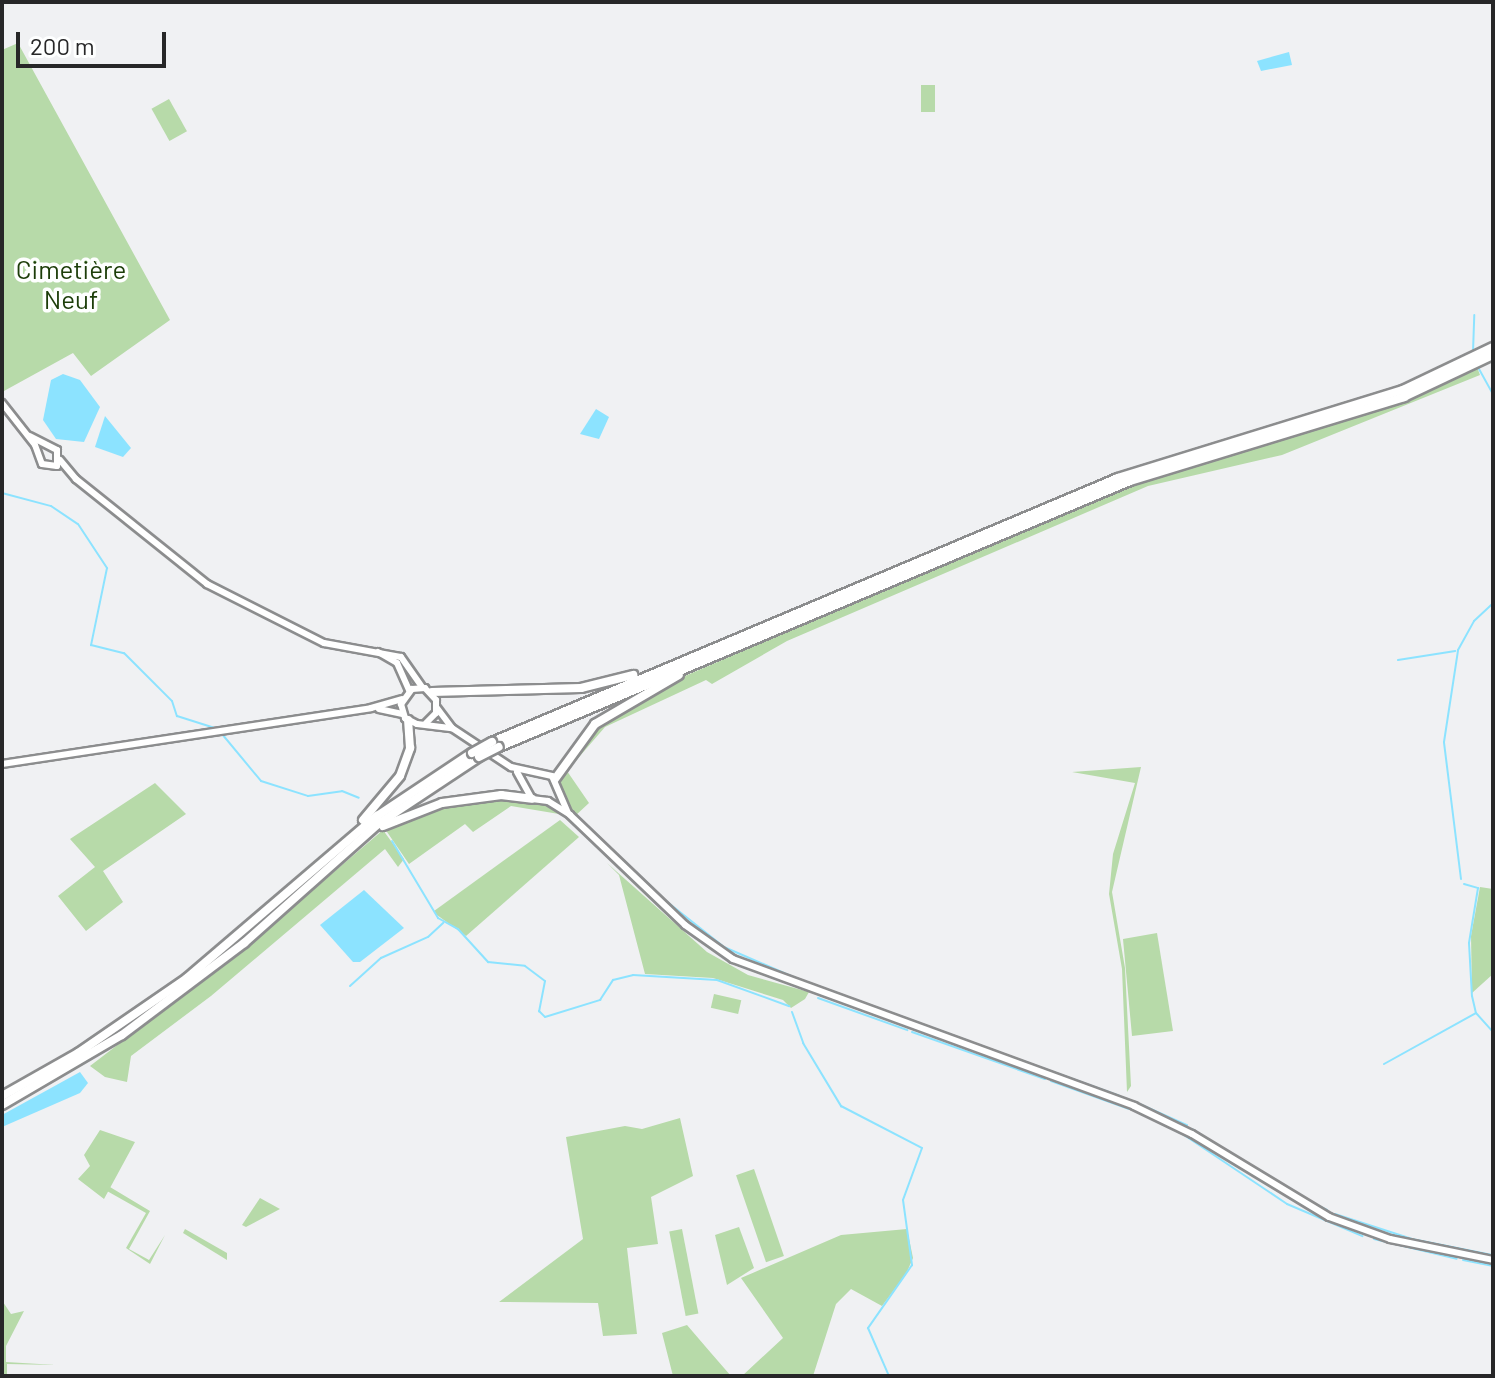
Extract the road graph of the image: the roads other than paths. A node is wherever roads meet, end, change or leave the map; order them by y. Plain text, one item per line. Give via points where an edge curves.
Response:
1 (1493, 347) edge
2 (1493, 355) edge
3 (2, 403) edge
4 (29, 436) junction
5 (48, 448) junction
6 (40, 457) junction
7 (60, 460) junction
8 (54, 467) junction
9 (76, 479) junction
10 (733, 647) junction
11 (713, 648) junction
12 (375, 651) junction
13 (422, 687) junction
14 (409, 690) junction
15 (432, 692) junction
16 (402, 699) junction
17 (371, 708) junction
18 (437, 708) junction
19 (405, 717) junction
20 (426, 723) junction
21 (452, 728) junction
22 (495, 744) junction
23 (475, 755) junction
24 (2, 764) edge
25 (511, 767) junction
26 (534, 775) junction
27 (555, 779) junction
28 (528, 785) junction
29 (556, 793) junction
30 (532, 799) junction
31 (548, 801) junction
32 (570, 815) junction
33 (334, 862) junction
34 (306, 877) junction
35 (75, 1063) junction
36 (2, 1096) edge
37 (2, 1107) edge
38 (1493, 1260) edge

1 - 11 highway via 1403,390 1118,478
2 - 10 highway via 1404,397 1130,481
3 - 4 street
4 - 5 street
4 - 6 street
5 - 6 street
5 - 7 street via 57,450
6 - 8 street via 44,466
7 - 8 street
7 - 9 street
8 - 9 street
9 - 12 street via 222,594 324,643
10 - 22 highway
10 - 27 highway via 604,716
11 - 15 highway via 599,685
11 - 22 highway
12 - 13 street via 401,657
12 - 14 street via 397,663
13 - 14 street
13 - 15 street
14 - 16 street
15 - 18 street
16 - 17 street
16 - 19 street
17 - 19 street
17 - 24 street
18 - 20 street
18 - 21 street
19 - 20 street
19 - 34 highway via 410,748 395,785
20 - 21 street
21 - 25 street
22 - 23 highway, bridge
23 - 33 highway via 413,797
23 - 34 highway via 394,802
25 - 26 street
25 - 28 street
26 - 27 street via 543,772
26 - 28 street
27 - 29 street
28 - 30 street
29 - 31 street
29 - 32 street
30 - 31 street
30 - 33 highway via 501,795 420,808 389,822
31 - 32 street
32 - 38 street via 685,925 733,959 1134,1106 1192,1134 1329,1217 1390,1239
33 - 35 highway via 232,953
34 - 35 highway via 218,954 78,1053
35 - 36 highway
35 - 37 highway

